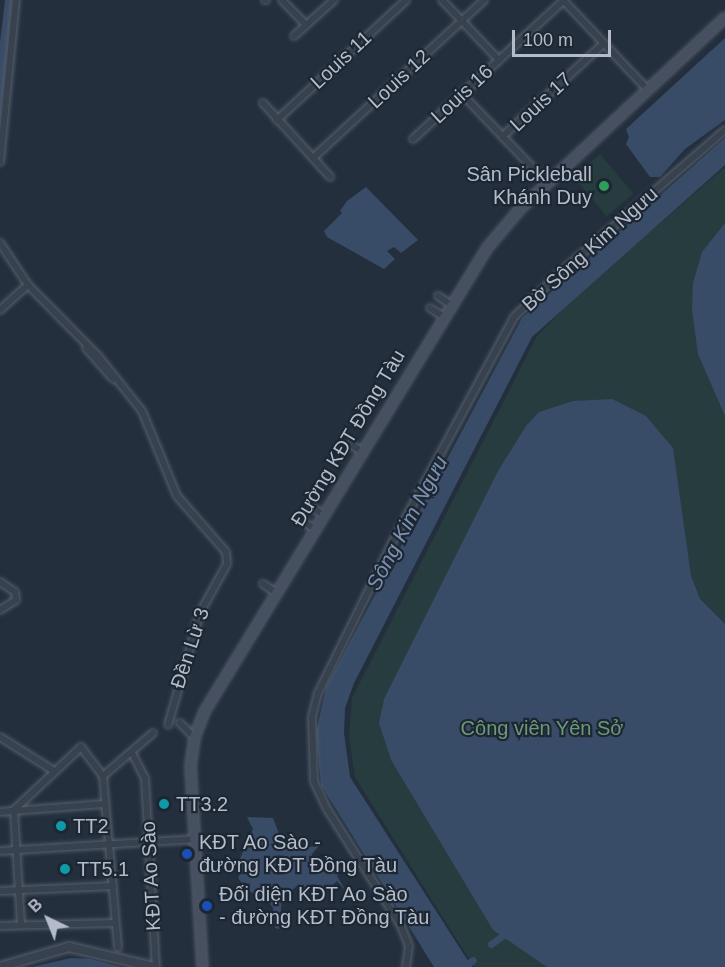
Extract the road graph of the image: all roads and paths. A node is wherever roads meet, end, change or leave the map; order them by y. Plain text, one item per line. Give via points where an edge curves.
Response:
1 (16, 0) edge
2 (282, 0) edge
3 (334, 0) edge
4 (406, 0) edge
5 (442, 0) edge
6 (484, 0) edge
7 (563, 0) edge
8 (725, 17) edge
9 (462, 21) junction
10 (306, 25) junction
11 (294, 36) dead end
12 (604, 43) junction
13 (499, 60) junction
14 (647, 89) junction
15 (462, 94) junction
16 (262, 103) dead end
17 (277, 120) junction
18 (725, 130) edge
19 (503, 136) junction
20 (413, 139) dead end
21 (313, 158) junction
22 (0, 162) edge
23 (330, 177) dead end
24 (547, 183) junction
25 (0, 243) edge
26 (28, 285) junction
27 (438, 296) dead end
28 (450, 304) junction
29 (430, 308) dead end
30 (0, 310) edge
31 (443, 316) junction
32 (350, 444) dead end
33 (361, 451) junction
34 (311, 507) dead end
35 (322, 514) junction
36 (302, 521) dead end
37 (313, 528) junction
38 (0, 582) edge
39 (263, 585) dead end
40 (275, 592) junction
41 (0, 610) edge
42 (180, 723) dead end
43 (168, 724) dead end
44 (153, 733) dead end
45 (0, 737) edge
46 (194, 737) junction
47 (132, 753) junction
48 (54, 771) junction
49 (103, 776) junction
50 (104, 804) junction
51 (14, 810) junction
52 (0, 812) edge
53 (194, 840) junction
54 (151, 842) junction
55 (110, 844) junction
56 (17, 850) junction
57 (0, 851) edge
58 (113, 886) junction
59 (20, 889) junction
60 (0, 891) edge
61 (115, 923) junction
62 (21, 924) junction
63 (0, 926) edge
64 (118, 947) dead end
65 (1, 967) edge
66 (155, 967) edge
67 (202, 967) edge
68 (406, 967) edge

1 - 22 street
2 - 10 street
3 - 10 street
4 - 17 street, Louis 11
5 - 9 street
6 - 9 street, Louis 12
7 - 12 street
7 - 13 street, Louis 16
8 - 14 main road, Đường KĐT Đồng Tàu
9 - 13 street
9 - 21 street, Louis 12
10 - 11 street
12 - 14 street
12 - 19 street, Louis 17
13 - 15 street, Louis 16
14 - 24 main road, Đường KĐT Đồng Tàu
15 - 19 street
15 - 20 street, Louis 16
16 - 17 street
17 - 21 street
18 - 68 street, Bờ Sông Kim Ngưu via 514,317 392,543 318,693 312,717 314,781 327,809 400,924 409,946
19 - 24 street
21 - 23 street
24 - 28 main road, Đường KĐT Đồng Tàu via 487,247
25 - 26 street, Đền Lừ 3
26 - 30 street
26 - 43 street, Đền Lừ 3 via 73,328 142,411 177,496 226,552 227,564 200,613
27 - 28 street
28 - 31 main road, Đường KĐT Đồng Tàu
29 - 31 street
31 - 33 main road, Đường KĐT Đồng Tàu
32 - 33 street
33 - 35 main road, Đường KĐT Đồng Tàu
34 - 35 street
35 - 37 main road, Đường KĐT Đồng Tàu
36 - 37 street
37 - 40 main road, Đường KĐT Đồng Tàu
38 - 41 street via 15,592 16,600
39 - 40 street
40 - 46 main road, Đường KĐT Đồng Tàu via 204,711
42 - 46 street
44 - 47 street
45 - 48 street
46 - 53 main road, Đường KĐT Đồng Tàu via 190,784
47 - 49 street
47 - 54 street, KĐT Ao Sào via 145,778
48 - 49 street via 81,747
48 - 51 street
49 - 50 street, KĐT Ao Sào
50 - 51 street
50 - 55 street, KĐT Ao Sào
51 - 52 street
51 - 56 street
53 - 54 street
53 - 67 main road, Đường KĐT Đồng Tàu
54 - 55 street
54 - 66 street, KĐT Ao Sào
55 - 56 street
55 - 58 street, KĐT Ao Sào
56 - 57 street
56 - 59 street
58 - 59 street, KĐT Ao Sào
58 - 61 street, KĐT Ao Sào
59 - 60 street, KĐT Ao Sào
59 - 62 street
61 - 62 street, KĐT Ao Sào
61 - 64 street, KĐT Ao Sào
62 - 63 street, KĐT Ao Sào
65 - 66 street via 69,947

